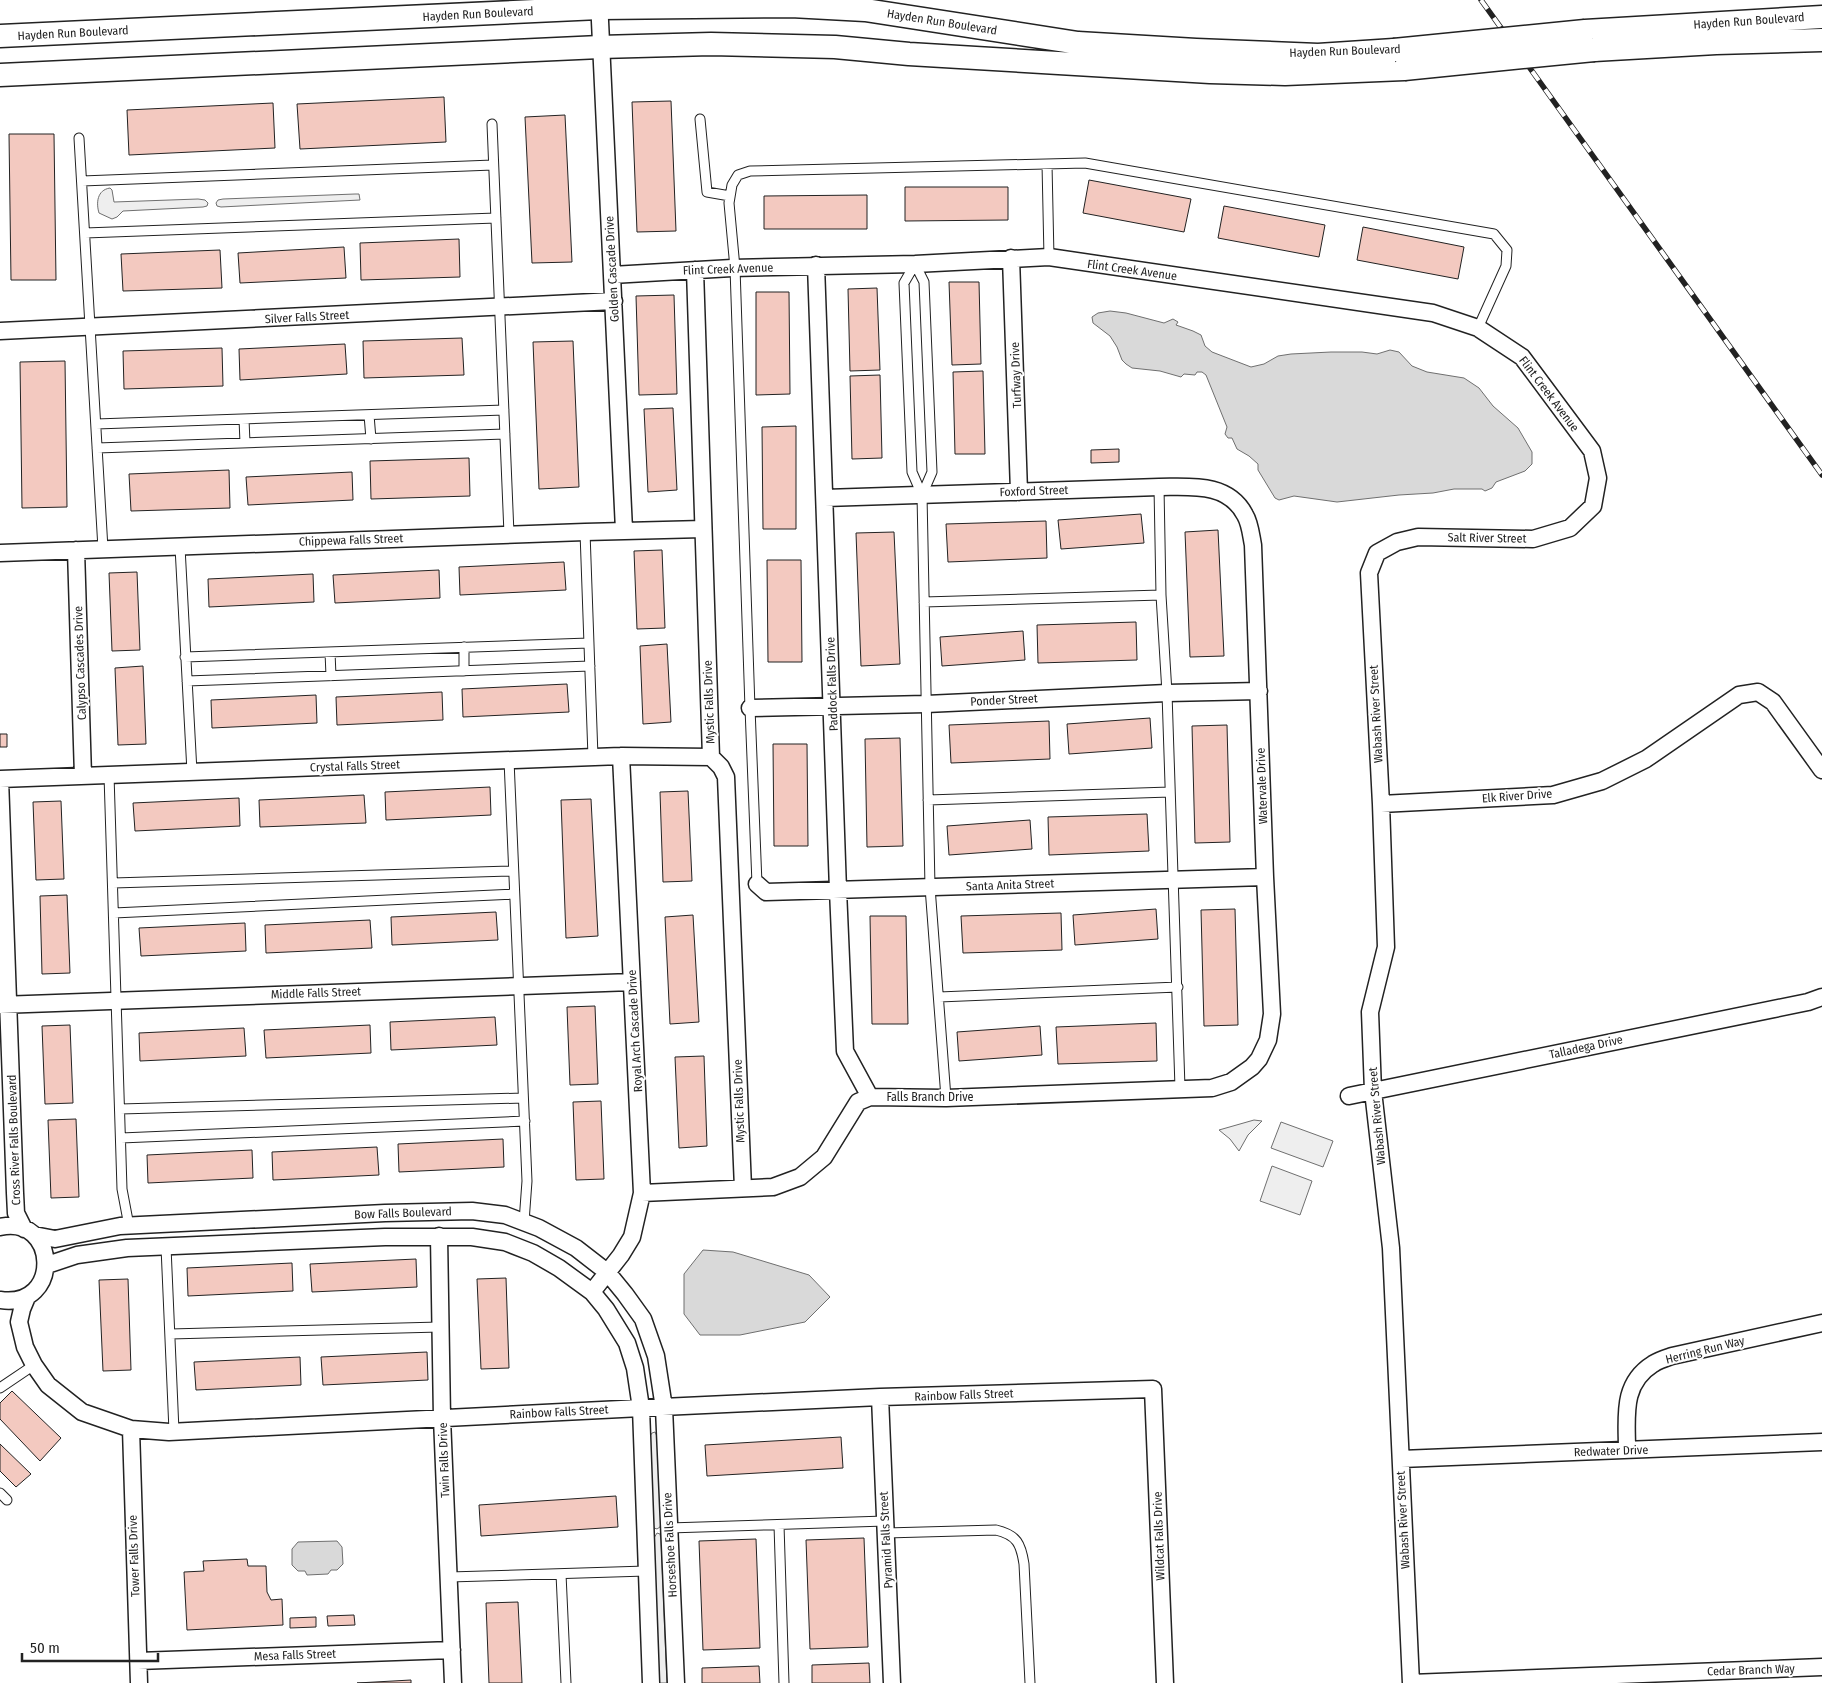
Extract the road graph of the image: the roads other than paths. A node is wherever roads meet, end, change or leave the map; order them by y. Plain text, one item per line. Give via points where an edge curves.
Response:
1 (599, 4) edge
2 (1822, 17) edge
3 (0, 36) edge
4 (1822, 40) edge
5 (1589, 41) junction
6 (600, 47) junction
7 (1399, 59) junction
8 (0, 75) edge
9 (700, 119) dead end
10 (492, 124) dead end
11 (79, 138) dead end
12 (1047, 164) junction
13 (493, 165) junction
14 (82, 181) junction
15 (730, 196) junction
16 (496, 218) junction
17 (85, 233) junction
18 (1011, 258) junction
19 (1049, 258) junction
20 (915, 264) junction
21 (816, 265) junction
22 (735, 268) junction
23 (695, 270) junction
24 (612, 275) junction
25 (614, 301) junction
26 (499, 307) junction
27 (90, 328) junction
28 (1478, 328) junction
29 (0, 331) edge
30 (504, 410) junction
31 (369, 415) junction
32 (244, 419) junction
33 (96, 424) junction
34 (504, 434) junction
35 (371, 438) junction
36 (245, 443) junction
37 (97, 448) junction
38 (1592, 451) joint
39 (1159, 487) junction
40 (1020, 492) junction
41 (922, 495) junction
42 (825, 498) junction
43 (1239, 504) joint
44 (702, 529) junction
45 (624, 530) junction
46 (585, 532) junction
47 (509, 534) junction
48 (180, 546) junction
49 (103, 549) junction
50 (76, 550) junction
51 (0, 553) edge
52 (1377, 553) joint
53 (1161, 595) junction
54 (924, 602) junction
55 (589, 643) junction
56 (464, 647) junction
57 (330, 652) junction
58 (186, 657) junction
59 (590, 666) junction
60 (464, 671) junction
61 (331, 676) junction
62 (187, 681) junction
63 (1259, 691) junction
64 (1167, 693) junction
65 (926, 704) junction
66 (832, 706) junction
67 (750, 708) junction
68 (621, 756) junction
69 (593, 757) junction
70 (711, 757) junction
71 (509, 760) junction
72 (1822, 770) edge
73 (192, 772) junction
74 (109, 775) junction
75 (83, 776) junction
76 (0, 779) edge
77 (1170, 792) junction
78 (928, 800) junction
79 (1381, 804) junction
80 (1, 839) edge
81 (513, 872) junction
82 (1265, 877) junction
83 (1173, 880) junction
84 (113, 883) junction
85 (757, 884) joint
86 (930, 887) junction
87 (838, 890) junction
88 (514, 894) junction
89 (114, 914) junction
90 (632, 982) junction
91 (518, 986) junction
92 (1178, 987) junction
93 (939, 996) junction
94 (1822, 997) edge
95 (117, 1000) junction
96 (5, 1005) edge
97 (1252, 1067) joint
98 (1180, 1088) junction
99 (1373, 1091) junction
100 (1349, 1096) dead end
101 (870, 1097) junction
102 (524, 1098) junction
103 (946, 1098) junction
104 (120, 1109) junction
105 (525, 1121) junction
106 (121, 1138) junction
107 (743, 1188) junction
108 (642, 1193) junction
109 (524, 1222) junction
110 (129, 1226) junction
111 (0, 1227) edge
112 (29, 1232) junction
113 (439, 1236) junction
114 (166, 1247) junction
115 (47, 1265) junction
116 (607, 1272) junction
117 (592, 1292) junction
118 (27, 1296) junction
119 (0, 1300) edge
120 (20, 1322) junction
121 (1822, 1323) edge
122 (440, 1327) junction
123 (170, 1334) junction
124 (34, 1365) junction
125 (0, 1388) edge
126 (1153, 1390) joint
127 (880, 1397) junction
128 (641, 1408) junction
129 (664, 1408) junction
130 (442, 1418) junction
131 (131, 1429) junction
132 (174, 1432) junction
133 (1822, 1442) edge
134 (1627, 1450) junction
135 (1401, 1459) junction
136 (779, 1525) junction
137 (885, 1527) junction
138 (669, 1528) junction
139 (646, 1571) junction
140 (561, 1574) junction
141 (449, 1578) junction
142 (452, 1650) junction
143 (138, 1661) junction
144 (1822, 1667) edge
145 (139, 1683) edge
146 (454, 1683) edge
147 (566, 1683) edge
148 (651, 1683) edge
149 (676, 1683) edge
150 (784, 1683) edge
151 (892, 1683) edge
152 (1030, 1683) edge
153 (1165, 1683) edge
154 (1411, 1683) edge

1 - 3 main road, Hayden Run Boulevard
1 - 6 street, Golden Cascade Drive
1 - 7 main road, Hayden Run Boulevard via 865,10 1078,43
2 - 5 main road, Hayden Run Boulevard
4 - 5 main road, Hayden Run Boulevard via 1716,43
5 - 7 main road, Hayden Run Boulevard, bridge
6 - 7 main road, Hayden Run Boulevard via 720,44 835,47 1257,74 1331,73
6 - 8 main road, Hayden Run Boulevard
6 - 24 street, Golden Cascade Drive
9 - 15 lane via 706,192
10 - 13 lane
11 - 14 lane
12 - 15 lane via 750,172 738,175
12 - 19 lane
12 - 28 lane via 1085,163 1494,234 1507,250 1506,266
13 - 14 lane
13 - 16 lane
14 - 17 lane
15 - 22 lane
16 - 17 lane
16 - 26 lane
17 - 27 lane
18 - 19 street, Flint Creek Avenue
18 - 20 street, Flint Creek Avenue
18 - 40 street, Turfway Drive
19 - 28 street, Flint Creek Avenue via 1433,313
20 - 21 street, Flint Creek Avenue
20 - 41 lane via 924,282 932,472
20 - 41 lane via 904,283 912,472
21 - 22 street, Flint Creek Avenue
21 - 42 street, Paddock Falls Drive
22 - 23 street, Flint Creek Avenue
22 - 67 lane
23 - 24 street, Flint Creek Avenue
23 - 44 street, Mystic Falls Drive
24 - 25 street, Golden Cascade Drive
25 - 26 street, Silver Falls Street
25 - 45 street, Golden Cascade Drive
26 - 27 street, Silver Falls Street
26 - 30 lane
27 - 29 street, Silver Falls Street
27 - 33 lane
28 - 38 street, Flint Creek Avenue via 1522,357
30 - 31 lane
30 - 34 lane
31 - 32 lane
31 - 35 lane
32 - 33 lane
32 - 36 lane
33 - 37 lane
34 - 35 lane
34 - 47 lane
35 - 36 lane
36 - 37 lane
37 - 49 lane
38 - 52 street, Salt River Street via 1598,478 1593,506 1570,528 1533,539 1418,537 1397,542
39 - 40 street, Foxford Street
39 - 43 street, Foxford Street via 1206,487 1230,496
39 - 53 lane
40 - 41 street, Foxford Street
41 - 42 street, Foxford Street
41 - 54 lane
42 - 66 street, Paddock Falls Drive
43 - 63 street, Watervale Drive via 1253,545
44 - 45 street, Chippewa Falls Street
44 - 70 street, Mystic Falls Drive
45 - 46 street, Chippewa Falls Street
46 - 47 street, Chippewa Falls Street
46 - 55 lane
47 - 48 street, Chippewa Falls Street
48 - 49 street, Chippewa Falls Street
48 - 58 lane
49 - 50 street, Chippewa Falls Street
50 - 51 street, Chippewa Falls Street
50 - 75 street, Calypso Cascades Drive
52 - 79 street, Wabash River Street via 1368,573
53 - 54 lane
53 - 64 lane
54 - 65 lane
55 - 56 lane
55 - 59 lane
56 - 57 lane
56 - 60 lane
57 - 58 lane
57 - 61 lane
58 - 62 lane
59 - 60 lane
59 - 69 lane
60 - 61 lane
61 - 62 lane
62 - 73 lane
63 - 64 street, Ponder Street
63 - 82 street, Watervale Drive
64 - 65 street, Ponder Street
64 - 77 lane
65 - 66 street, Ponder Street
65 - 78 lane
66 - 67 street, Ponder Street
66 - 87 street, Paddock Falls Drive
67 - 85 lane
68 - 69 street, Crystal Falls Street
68 - 70 street, Crystal Falls Street
68 - 90 street, Royal Arch Cascade Drive
69 - 71 street, Crystal Falls Street
70 - 107 street, Mystic Falls Drive via 722,767 726,777
71 - 73 street, Crystal Falls Street
71 - 81 lane
72 - 79 street, Elk River Drive via 1773,702 1758,692 1739,695 1646,759 1602,781 1552,795
73 - 74 street, Crystal Falls Street
74 - 75 street, Crystal Falls Street
74 - 84 lane
75 - 76 street, Crystal Falls Street
76 - 80 street, Cross River Falls Boulevard
77 - 78 lane
77 - 83 lane
78 - 86 lane
79 - 99 street, Wabash River Street via 1386,947 1370,1012
80 - 96 street, Cross River Falls Boulevard
81 - 84 lane
81 - 88 lane
82 - 83 street, Santa Anita Street
82 - 97 street, Watervale Drive via 1272,1014 1268,1040 1260,1059
83 - 86 street, Santa Anita Street
83 - 92 lane
84 - 89 lane
85 - 87 street, Santa Anita Street via 766,892
86 - 87 street, Santa Anita Street
86 - 93 lane
87 - 101 street, Paddock Falls Drive via 846,1052
88 - 89 lane
88 - 91 lane
89 - 95 lane
90 - 91 street, Middle Falls Street
90 - 108 street, Royal Arch Cascade Drive
91 - 95 street, Middle Falls Street
91 - 102 lane
92 - 93 lane
92 - 98 lane
93 - 103 lane
94 - 99 street, Talladega Drive
95 - 96 street, Middle Falls Street
95 - 104 lane
96 - 112 street, Cross River Falls Boulevard via 16,1214
97 - 98 street, Falls Branch Drive via 1231,1082 1212,1088
98 - 103 street, Falls Branch Drive
99 - 100 street, Talladega Drive
99 - 135 street, Wabash River Street via 1391,1248
101 - 103 street, Falls Branch Drive
101 - 107 street, Falls Branch Drive via 858,1102 824,1157 800,1177 773,1187
102 - 104 lane
102 - 105 lane
104 - 106 lane
105 - 106 lane
105 - 109 lane via 527,1181
106 - 110 lane via 122,1189
107 - 108 street, Falls Branch Drive
108 - 116 street, Royal Arch Cascade Drive via 632,1237
109 - 110 street, Bow Falls Boulevard via 505,1215 438,1210
109 - 116 street, Bow Falls Boulevard via 576,1248
110 - 112 street, Bow Falls Boulevard via 55,1238
111 - 112 street, Bow Falls Boulevard via 14,1226
112 - 115 street, Cross River Falls Boulevard via 41,1243
113 - 114 street, Bow Falls Boulevard
113 - 117 street, Bow Falls Boulevard via 472,1236 505,1242 553,1264
113 - 122 street, Twin Falls Drive
114 - 115 street, Bow Falls Boulevard via 77,1255
114 - 123 lane
115 - 118 street via 44,1278
116 - 117 street, Royal Arch Cascade Drive
116 - 129 street, Bow Falls Boulevard via 643,1319 656,1356
117 - 128 street, Bow Falls Boulevard via 626,1343 635,1368
118 - 119 street
118 - 120 street, Rainbow Falls Street
119 - 120 street
120 - 124 street, Rainbow Falls Street via 25,1347
121 - 134 street, Herring Run Way via 1672,1356 1654,1363 1637,1378 1628,1397
122 - 123 lane
122 - 130 street, Twin Falls Drive
123 - 132 lane
124 - 125 lane
124 - 131 street, Rainbow Falls Street via 48,1384 82,1412
126 - 127 street, Rainbow Falls Street
126 - 153 street, Wildcat Falls Drive
127 - 129 street, Rainbow Falls Street
127 - 137 street, Pyramid Falls Street
128 - 129 street, Rainbow Falls Street
128 - 130 street, Rainbow Falls Street
128 - 139 street, Horseshoe Falls Drive
129 - 138 street, Horseshoe Falls Drive
130 - 132 street, Rainbow Falls Street
130 - 141 street, Twin Falls Drive
131 - 132 street, Rainbow Falls Street
131 - 143 street, Tower Falls Drive
133 - 134 street, Redwater Drive
134 - 135 street, Redwater Drive
135 - 154 street, Wabash River Street
136 - 137 lane
136 - 138 lane
136 - 150 lane
137 - 151 street, Pyramid Falls Street
137 - 152 lane via 996,1530 1013,1537 1022,1552 1024,1564
138 - 149 street, Horseshoe Falls Drive
139 - 140 lane
139 - 148 street, Horseshoe Falls Drive
140 - 141 lane
140 - 147 lane
141 - 142 street, Twin Falls Drive
142 - 143 street, Mesa Falls Street
142 - 146 street, Twin Falls Drive
143 - 145 street, Tower Falls Drive
144 - 154 street, Cedar Branch Way

